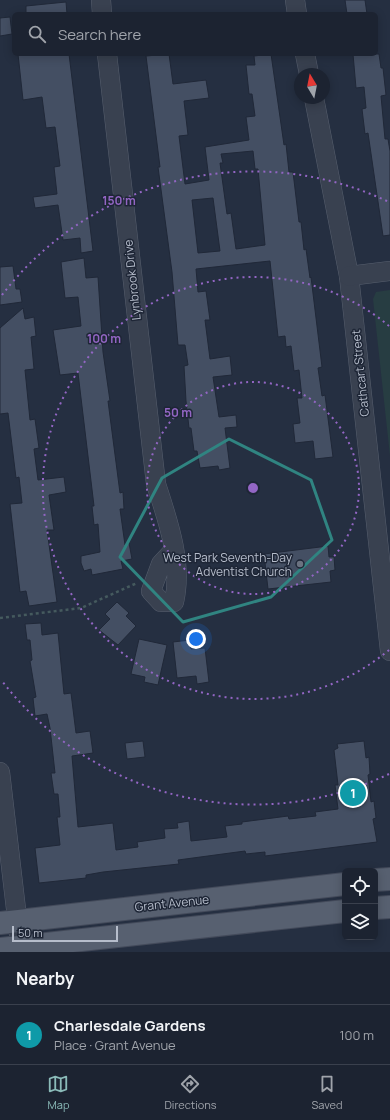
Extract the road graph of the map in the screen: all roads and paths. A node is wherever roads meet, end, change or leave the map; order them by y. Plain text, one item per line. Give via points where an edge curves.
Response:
1 (101, 0) edge
2 (295, 0) edge
3 (102, 12) edge
4 (298, 12) edge
5 (107, 56) edge
6 (305, 56) edge
7 (308, 68) edge
8 (315, 104) edge
9 (390, 271) edge
10 (349, 276) junction
11 (173, 551) junction
12 (157, 574) junction
13 (0, 618) edge
14 (390, 651) edge
15 (0, 772) edge
16 (3, 820) edge
17 (390, 879) edge
18 (378, 880) edge
19 (342, 884) edge
20 (390, 906) edge
21 (378, 908) edge
22 (342, 911) edge
23 (9, 922) edge
24 (14, 949) edge

1 - 3 street
2 - 4 street
5 - 11 street, Lynbrook Drive via 156,484 172,533
6 - 7 street
8 - 10 street, Cathcart Street
9 - 10 street
10 - 14 street, Cathcart Street
11 - 12 street, Lynbrook Drive via 161,564
11 - 12 street, Lynbrook Drive via 177,587 174,602 161,602 151,591
12 - 13 path via 81,608
15 - 16 street
16 - 23 street
17 - 18 main road
19 - 23 main road, Grant Avenue
20 - 21 main road
22 - 24 main road
23 - 24 street

